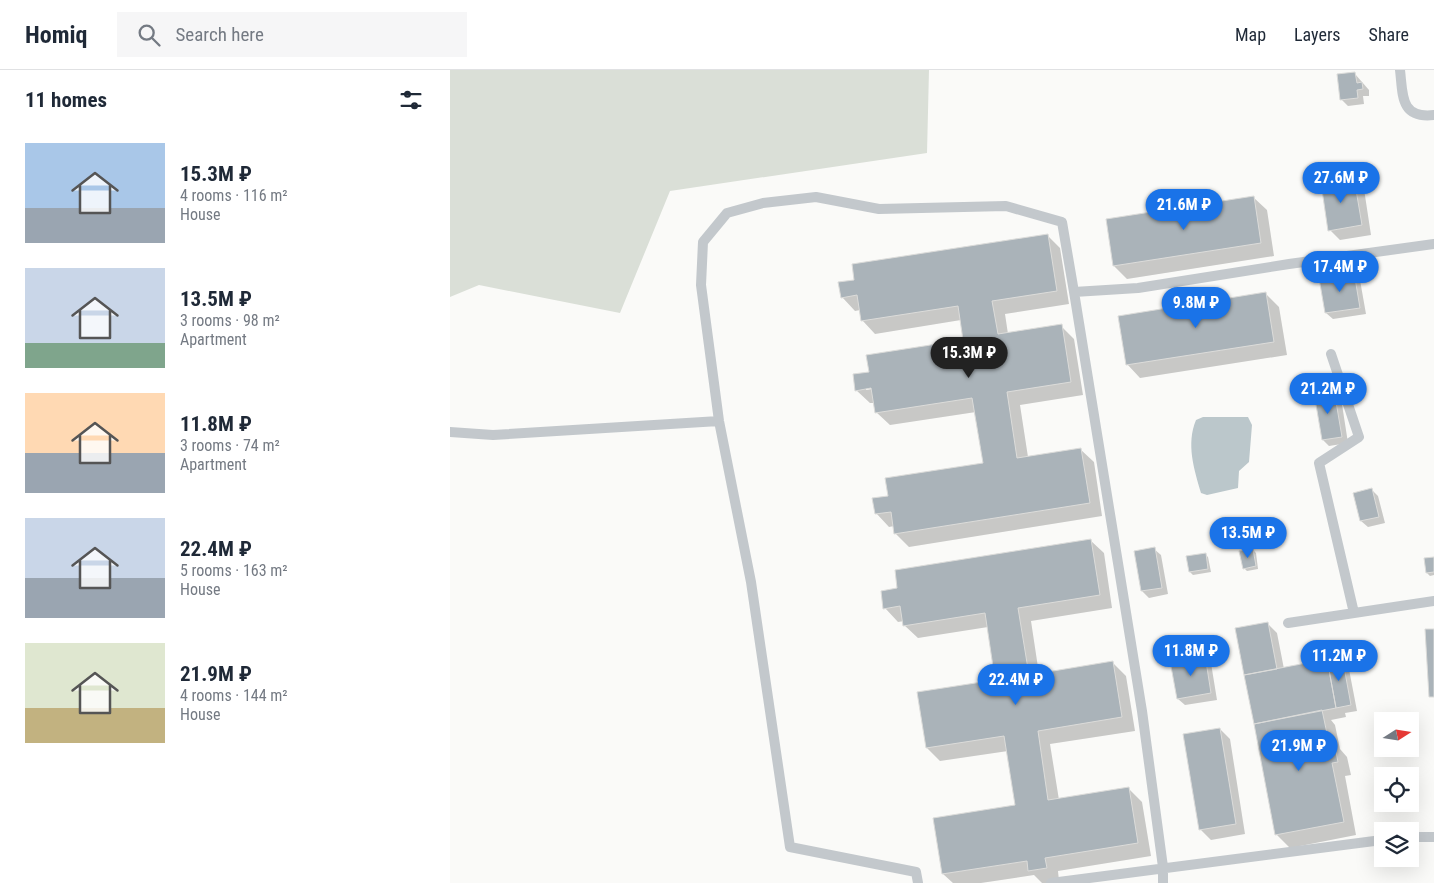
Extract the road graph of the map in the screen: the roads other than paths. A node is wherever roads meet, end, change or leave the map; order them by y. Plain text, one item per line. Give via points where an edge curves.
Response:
1 (1400, 70) edge
2 (1434, 115) edge
3 (1434, 244) edge
4 (1074, 292) junction
5 (1331, 354) dead end
6 (719, 422) junction
7 (450, 432) edge
8 (1434, 601) edge
9 (1354, 613) junction
10 (1288, 624) dead end
11 (1434, 837) edge
12 (1419, 838) edge
13 (1374, 841) edge
14 (1162, 868) junction
15 (918, 883) edge
16 (1051, 883) edge
17 (1163, 883) edge

1 - 2 lane via 1403,102 1410,111 1422,116
3 - 4 lane via 1138,288
4 - 6 lane via 1062,222 1006,206 879,209 816,197 763,203 727,213 703,242 701,285
4 - 14 lane via 1142,711
5 - 9 lane via 1359,437 1319,463
6 - 7 lane via 493,436
6 - 15 lane via 751,582 790,847 916,872
8 - 9 lane
9 - 10 lane
11 - 12 lane
13 - 14 lane
14 - 16 lane
14 - 17 lane

